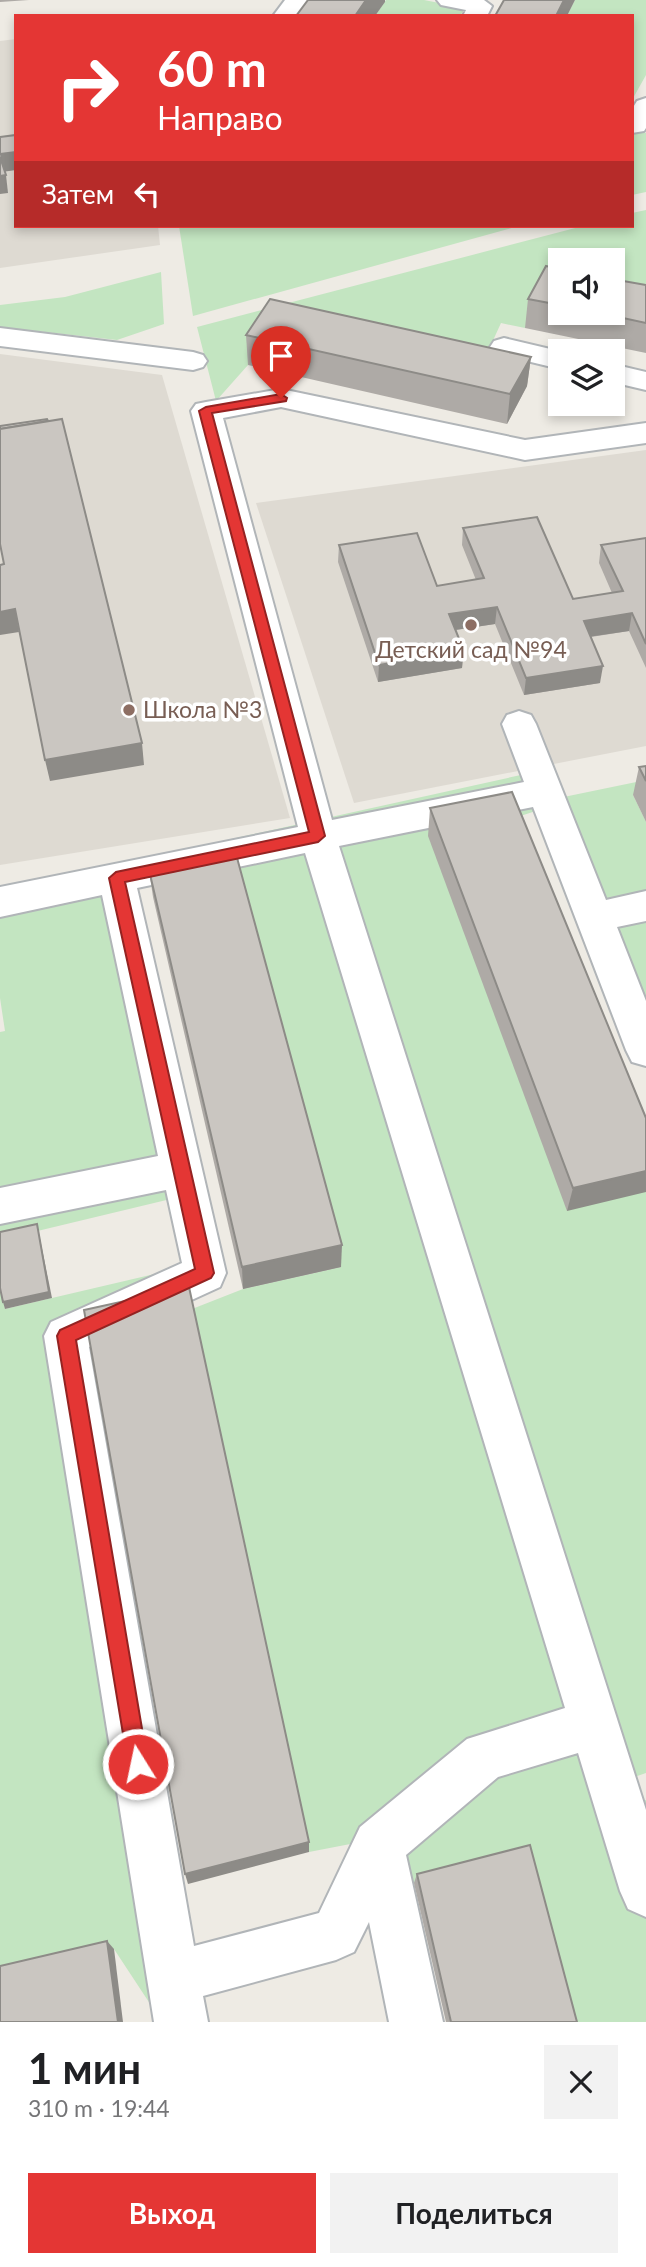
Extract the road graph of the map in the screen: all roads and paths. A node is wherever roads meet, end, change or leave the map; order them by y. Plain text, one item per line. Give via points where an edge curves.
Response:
1 (449, 0) edge
2 (476, 14) edge
3 (0, 337) edge
4 (504, 347) dead end
5 (548, 357) edge
6 (193, 361) dead end
7 (625, 376) edge
8 (646, 381) edge
9 (646, 433) edge
10 (519, 724) dead end
11 (544, 791) junction
12 (318, 836) junction
13 (116, 878) junction
14 (0, 902) edge
15 (646, 906) edge
16 (593, 917) junction
17 (646, 1050) edge
18 (182, 1169) junction
19 (0, 1206) edge
20 (594, 1724) junction
21 (378, 1844) junction
22 (646, 1891) edge
23 (178, 2000) edge
24 (416, 2022) edge

1 - 2 lane via 480,6
3 - 6 lane
4 - 5 lane
7 - 8 lane
9 - 12 lane via 525,450 281,398 206,411
10 - 11 lane
11 - 12 lane
11 - 16 lane
12 - 13 lane
12 - 20 lane
13 - 14 lane
13 - 18 lane
15 - 16 lane
16 - 17 lane
18 - 19 lane
18 - 23 lane via 205,1273 66,1336
20 - 21 lane via 484,1756
20 - 22 lane
21 - 23 lane via 336,1934
21 - 24 lane

